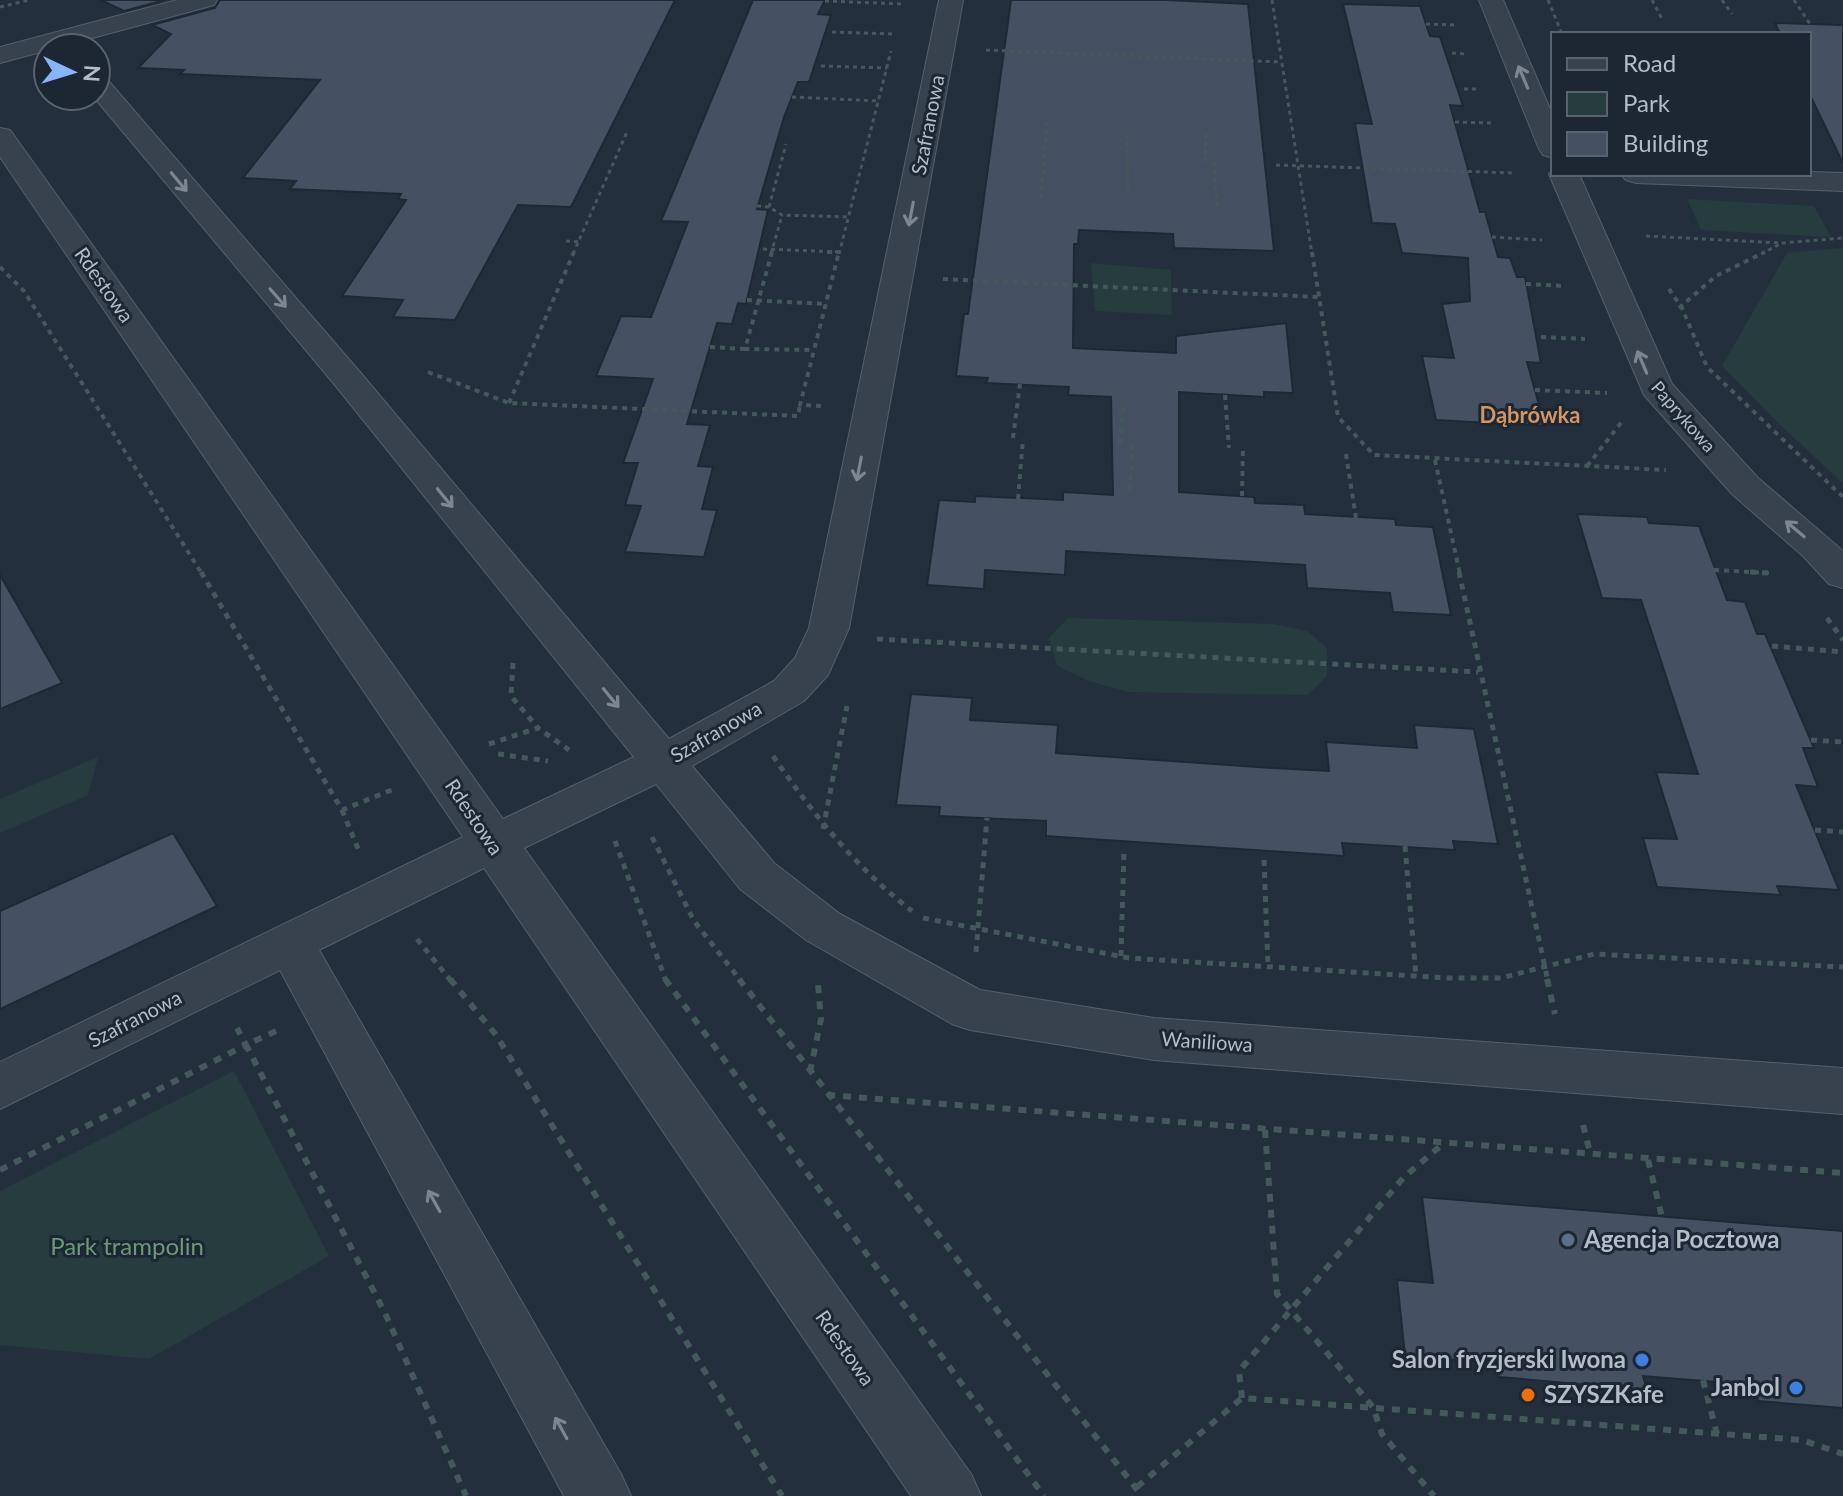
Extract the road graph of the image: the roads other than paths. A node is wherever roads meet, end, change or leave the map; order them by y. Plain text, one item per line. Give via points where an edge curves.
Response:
1 (205, 0) edge
2 (951, 0) edge
3 (1491, 0) edge
4 (102, 32) edge
5 (32, 50) edge
6 (0, 55) edge
7 (112, 102) edge
8 (0, 136) edge
9 (1551, 144) edge
10 (1565, 176) edge
11 (1688, 176) edge
12 (1843, 182) edge
13 (1843, 575) edge
14 (663, 762) junction
15 (491, 843) junction
16 (289, 942) junction
17 (0, 1087) edge
18 (1843, 1091) edge
19 (599, 1496) edge
20 (949, 1496) edge

1 - 4 street
2 -> 14 street, Szafranowa via 829,628 813,665 789,691
9 -> 3 street
5 - 6 street
7 -> 14 street, Waniliowa
8 - 15 street, Rdestowa
13 -> 10 street, Paprykowa via 1745,486 1656,388
11 - 12 street
14 - 15 street, Szafranowa
14 - 18 street, Waniliowa via 757,876 823,927 970,1009 1154,1039
15 - 16 street, Szafranowa
15 - 20 street, Rdestowa
16 - 17 street, Szafranowa
19 -> 16 street

